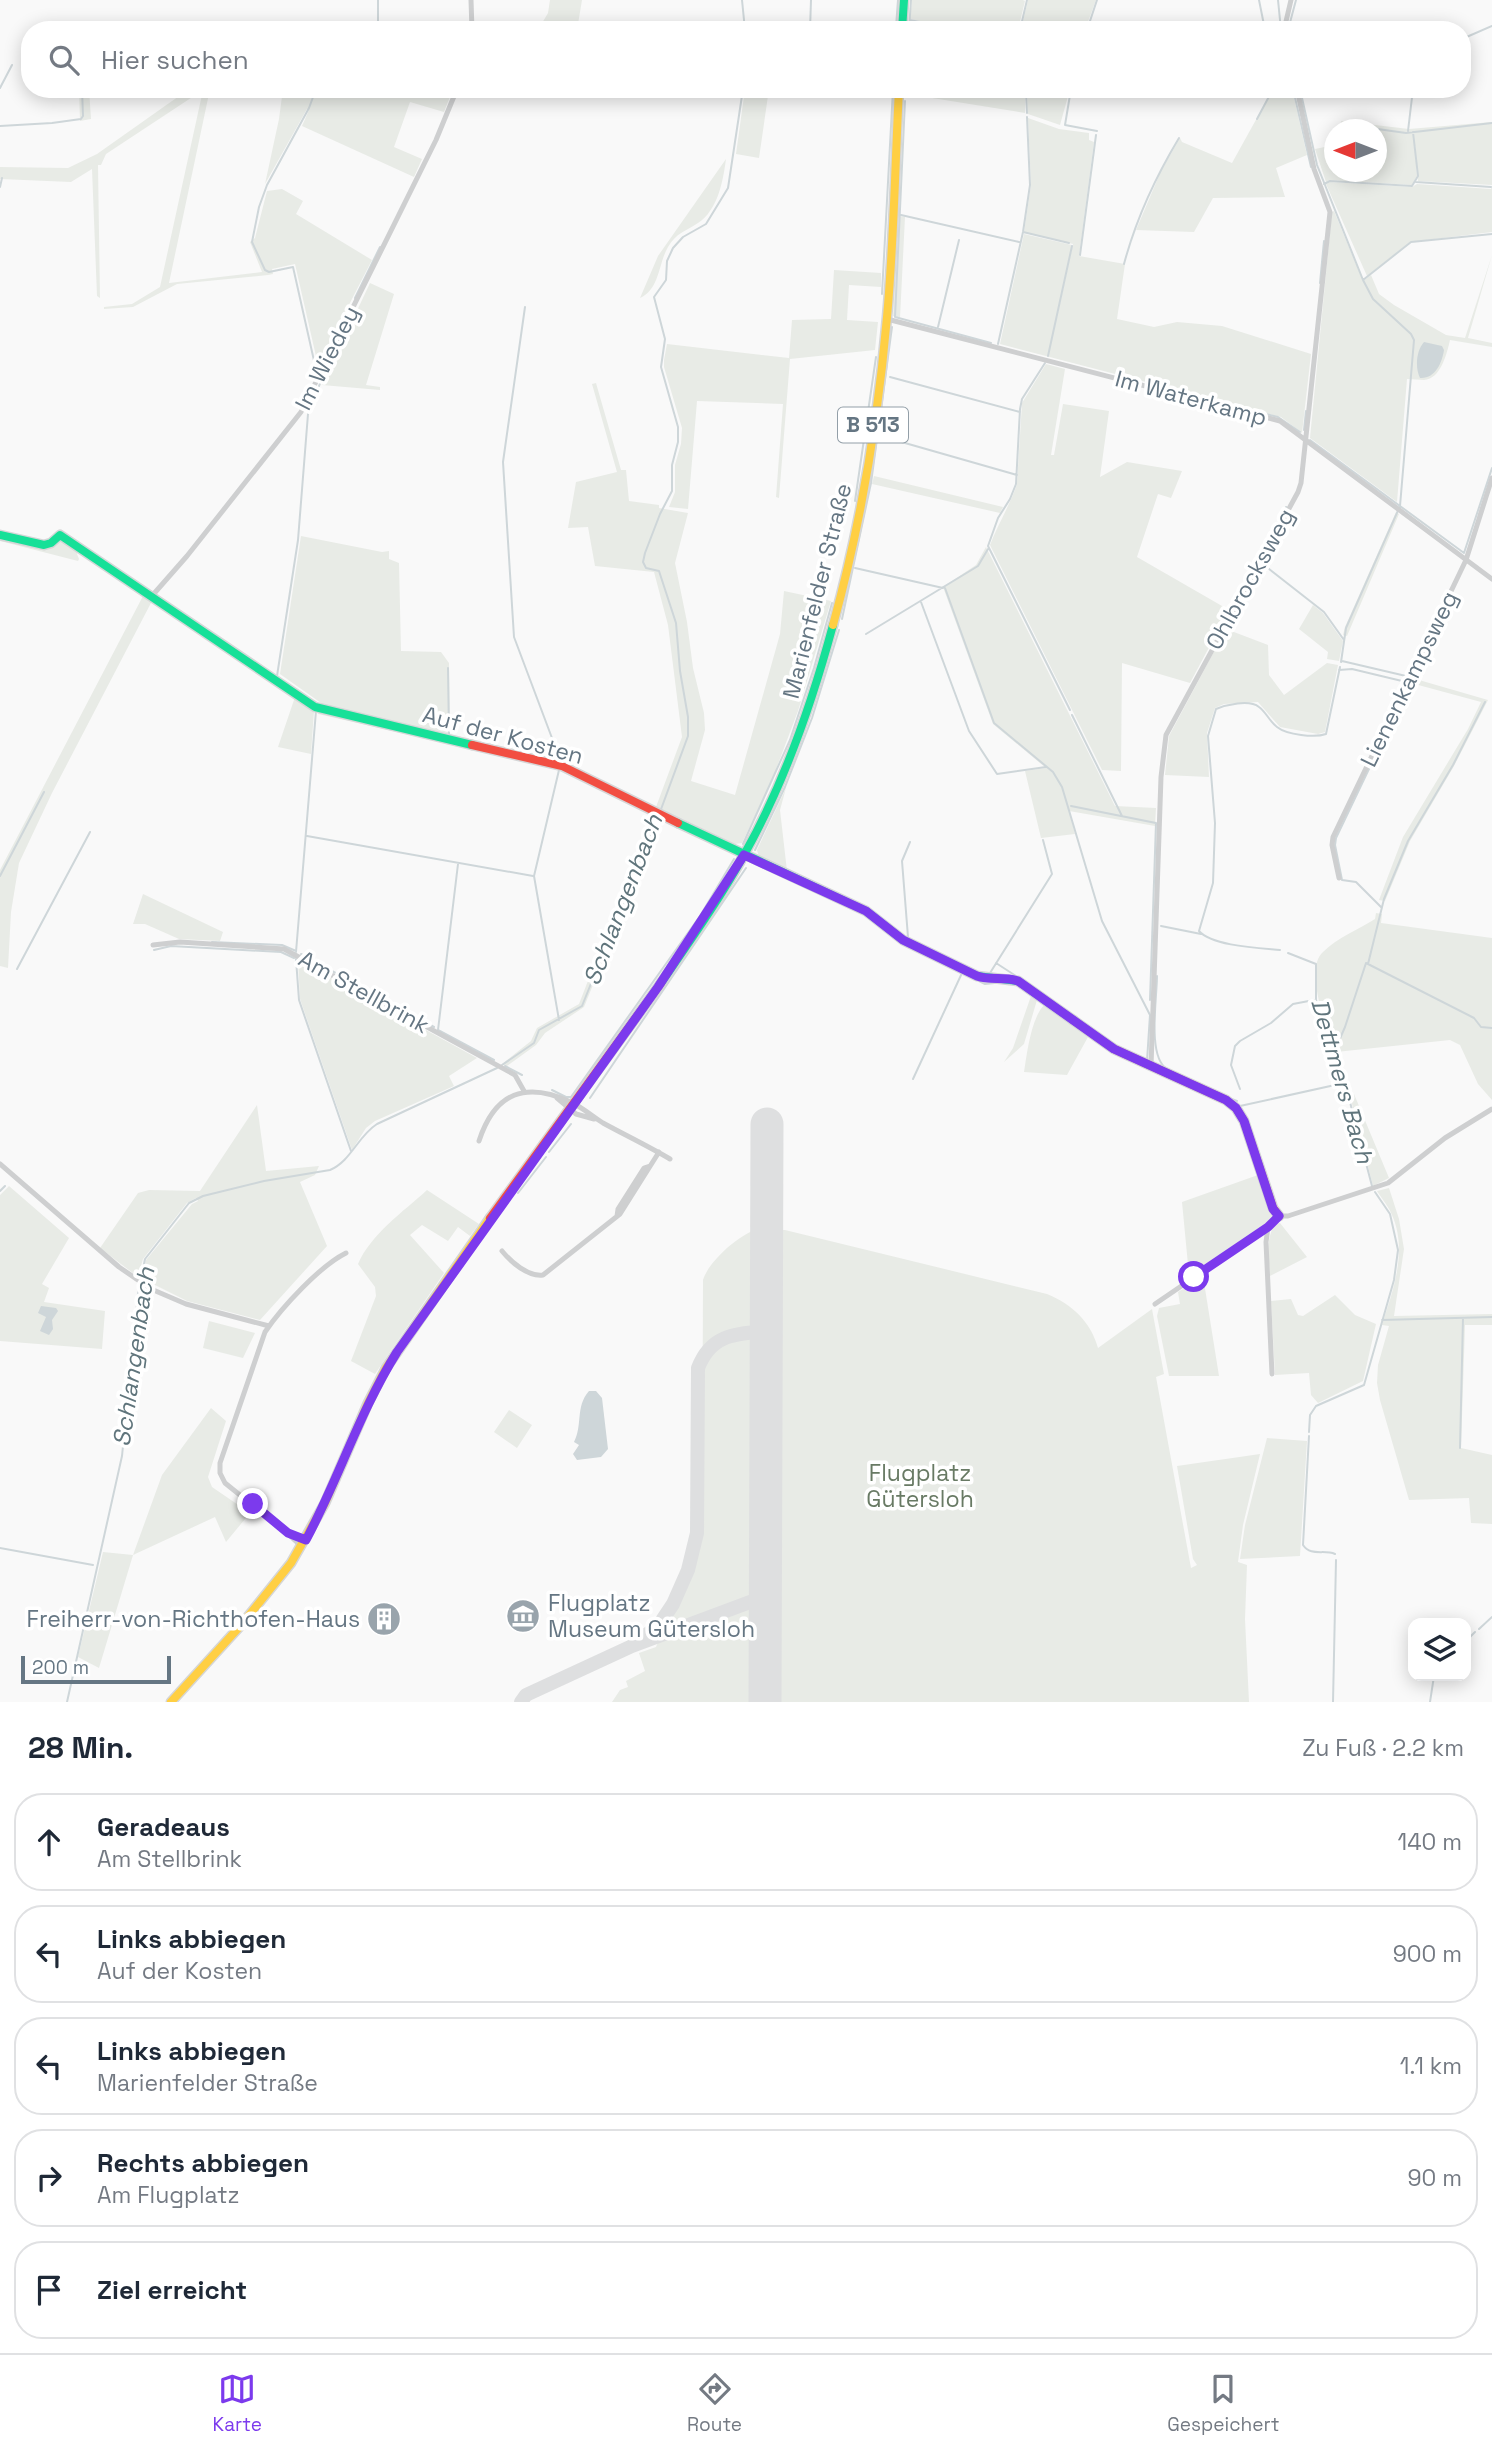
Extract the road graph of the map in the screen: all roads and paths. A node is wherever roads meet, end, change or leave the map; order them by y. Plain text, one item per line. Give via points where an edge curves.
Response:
1 (471, 0) edge
2 (904, 0) edge
3 (1291, 0) edge
4 (472, 21) edge
5 (903, 21) edge
6 (1286, 21) edge
7 (453, 98) edge
8 (899, 98) edge
9 (1299, 98) edge
10 (887, 319) junction
11 (1306, 440) junction
12 (1492, 478) edge
13 (0, 535) edge
14 (1466, 560) junction
15 (1492, 579) edge
16 (151, 597) junction
17 (744, 855) junction
18 (1339, 878) dead end
19 (153, 945) dead end
20 (1151, 1066) junction
21 (524, 1091) junction
22 (573, 1107) junction
23 (1492, 1109) edge
24 (479, 1141) dead end
25 (659, 1152) junction
26 (670, 1159) dead end
27 (0, 1164) edge
28 (1279, 1216) junction
29 (1268, 1227) junction
30 (502, 1251) dead end
31 (346, 1253) dead end
32 (1155, 1304) dead end
33 (269, 1326) junction
34 (1272, 1374) dead end
35 (304, 1543) junction
36 (171, 1702) edge

1 - 4 street
2 - 5 main road
3 - 6 street
7 - 16 street, Im Wiedey via 301,412
8 - 10 main road, Marienfelder Straße / B 513
9 - 11 street, Ohlbrocksweg via 1314,169 1330,212
10 - 11 street, Im Waterkamp via 1280,421
10 - 17 main road, Marienfelder Straße / B 513 via 862,495 834,621 806,714
11 - 14 street, Im Waterkamp
11 - 20 street, Ohlbrocksweg via 1298,492 1166,734
12 - 14 street, Lienenkampsweg
13 - 16 main road, Auf der Kosten via 44,545 60,535
14 - 15 street, Im Waterkamp
14 - 18 street, Lienenkampsweg via 1333,837
16 - 17 main road, Auf der Kosten via 314,707 562,766
17 - 20 main road, Auf der Kosten via 866,911 903,940 977,976 1018,981 1114,1049
17 - 22 main road, Marienfelder Straße / B 513
19 - 21 street, Am Stellbrink via 284,950 515,1075
20 - 28 main road, Auf der Kosten via 1236,1108
21 - 22 street via 539,1090
21 - 24 street via 500,1104
22 - 25 street
22 - 35 main road, Marienfelder Straße / B 513 via 391,1361
23 - 28 street via 1445,1138 1388,1183
25 - 26 street
25 - 30 street via 617,1216 543,1275 511,1262
27 - 33 street via 136,1279 186,1304
28 - 29 street
29 - 32 street
29 - 34 street
31 - 33 street via 329,1262
33 - 35 street via 220,1473 232,1489
35 - 36 main road, B 513 via 255,1608

